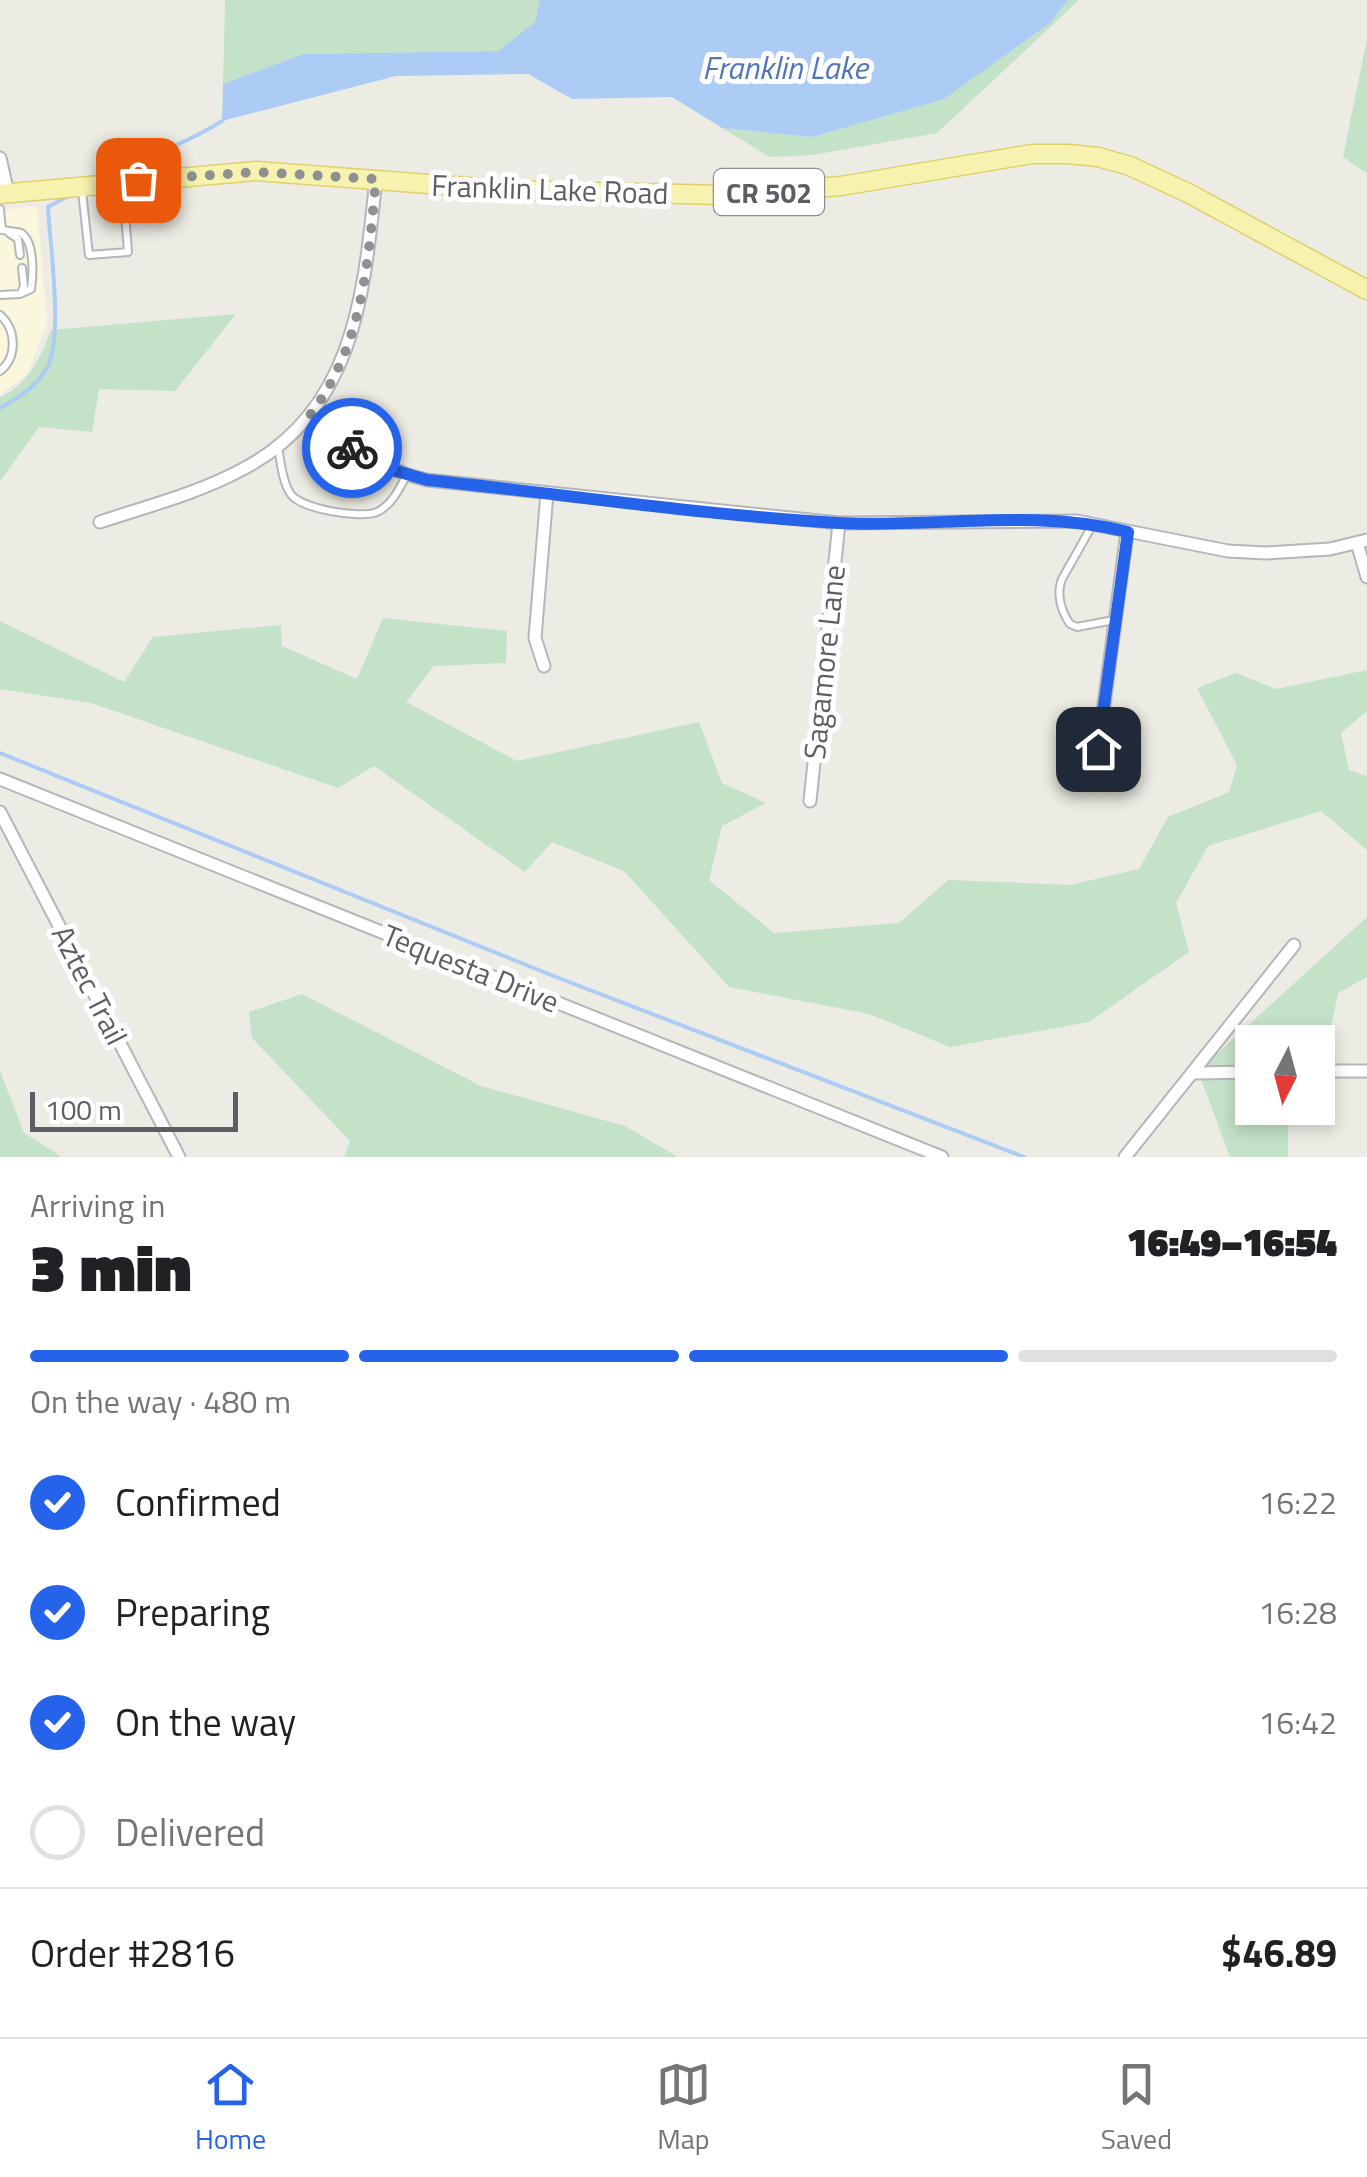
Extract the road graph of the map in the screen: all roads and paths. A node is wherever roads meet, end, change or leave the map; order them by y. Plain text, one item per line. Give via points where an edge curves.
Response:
1 (0, 158) edge
2 (376, 179) junction
3 (130, 181) junction
4 (82, 193) junction
5 (2, 199) edge
6 (2, 230) edge
7 (20, 256) dead end
8 (22, 268) dead end
9 (1367, 290) edge
10 (20, 294) junction
11 (0, 295) edge
12 (0, 315) edge
13 (0, 371) edge
14 (310, 415) junction
15 (278, 447) junction
16 (406, 475) junction
17 (547, 493) junction
18 (100, 522) dead end
19 (838, 523) junction
20 (1094, 524) junction
21 (1128, 532) junction
22 (1362, 542) edge
23 (1367, 577) edge
24 (1115, 620) junction
25 (544, 666) dead end
26 (1098, 749) dead end
27 (0, 779) edge
28 (810, 801) dead end
29 (0, 812) edge
30 (1294, 945) dead end
31 (1335, 1071) edge
32 (1235, 1072) edge
33 (1367, 1072) edge
34 (1195, 1073) junction
35 (179, 1157) edge
36 (942, 1157) edge
37 (1125, 1157) edge

1 - 5 street
2 - 3 main road, Franklin Lake Road / CR 502 via 256,172
2 - 9 main road, Franklin Lake Road / CR 502 via 723,195 840,186 1032,154 1098,156 1190,194
2 - 14 street via 358,319
3 - 4 main road, Franklin Lake Road / CR 502
3 - 4 lane via 124,207 128,252 89,255
4 - 5 main road, Franklin Lake Road / CR 502 via 62,187
5 - 6 lane
6 - 7 lane via 18,239
6 - 10 lane via 28,242 31,290
8 - 10 lane
10 - 11 lane
12 - 13 lane via 10,328 13,354
14 - 15 street
14 - 16 street via 358,453
15 - 16 lane via 290,495 331,510 378,512
15 - 18 street via 217,482
16 - 17 street
17 - 19 street
17 - 25 street via 535,638
19 - 20 street
19 - 28 street, Sagamore Lane
20 - 21 street
20 - 24 lane via 1062,580 1060,600 1070,624
21 - 22 street via 1266,553
21 - 24 street
22 - 23 street
24 - 26 street
27 - 36 street, Tequesta Drive
29 - 35 street, Aztec Trail
30 - 34 street
31 - 33 street
32 - 34 street
34 - 37 street

